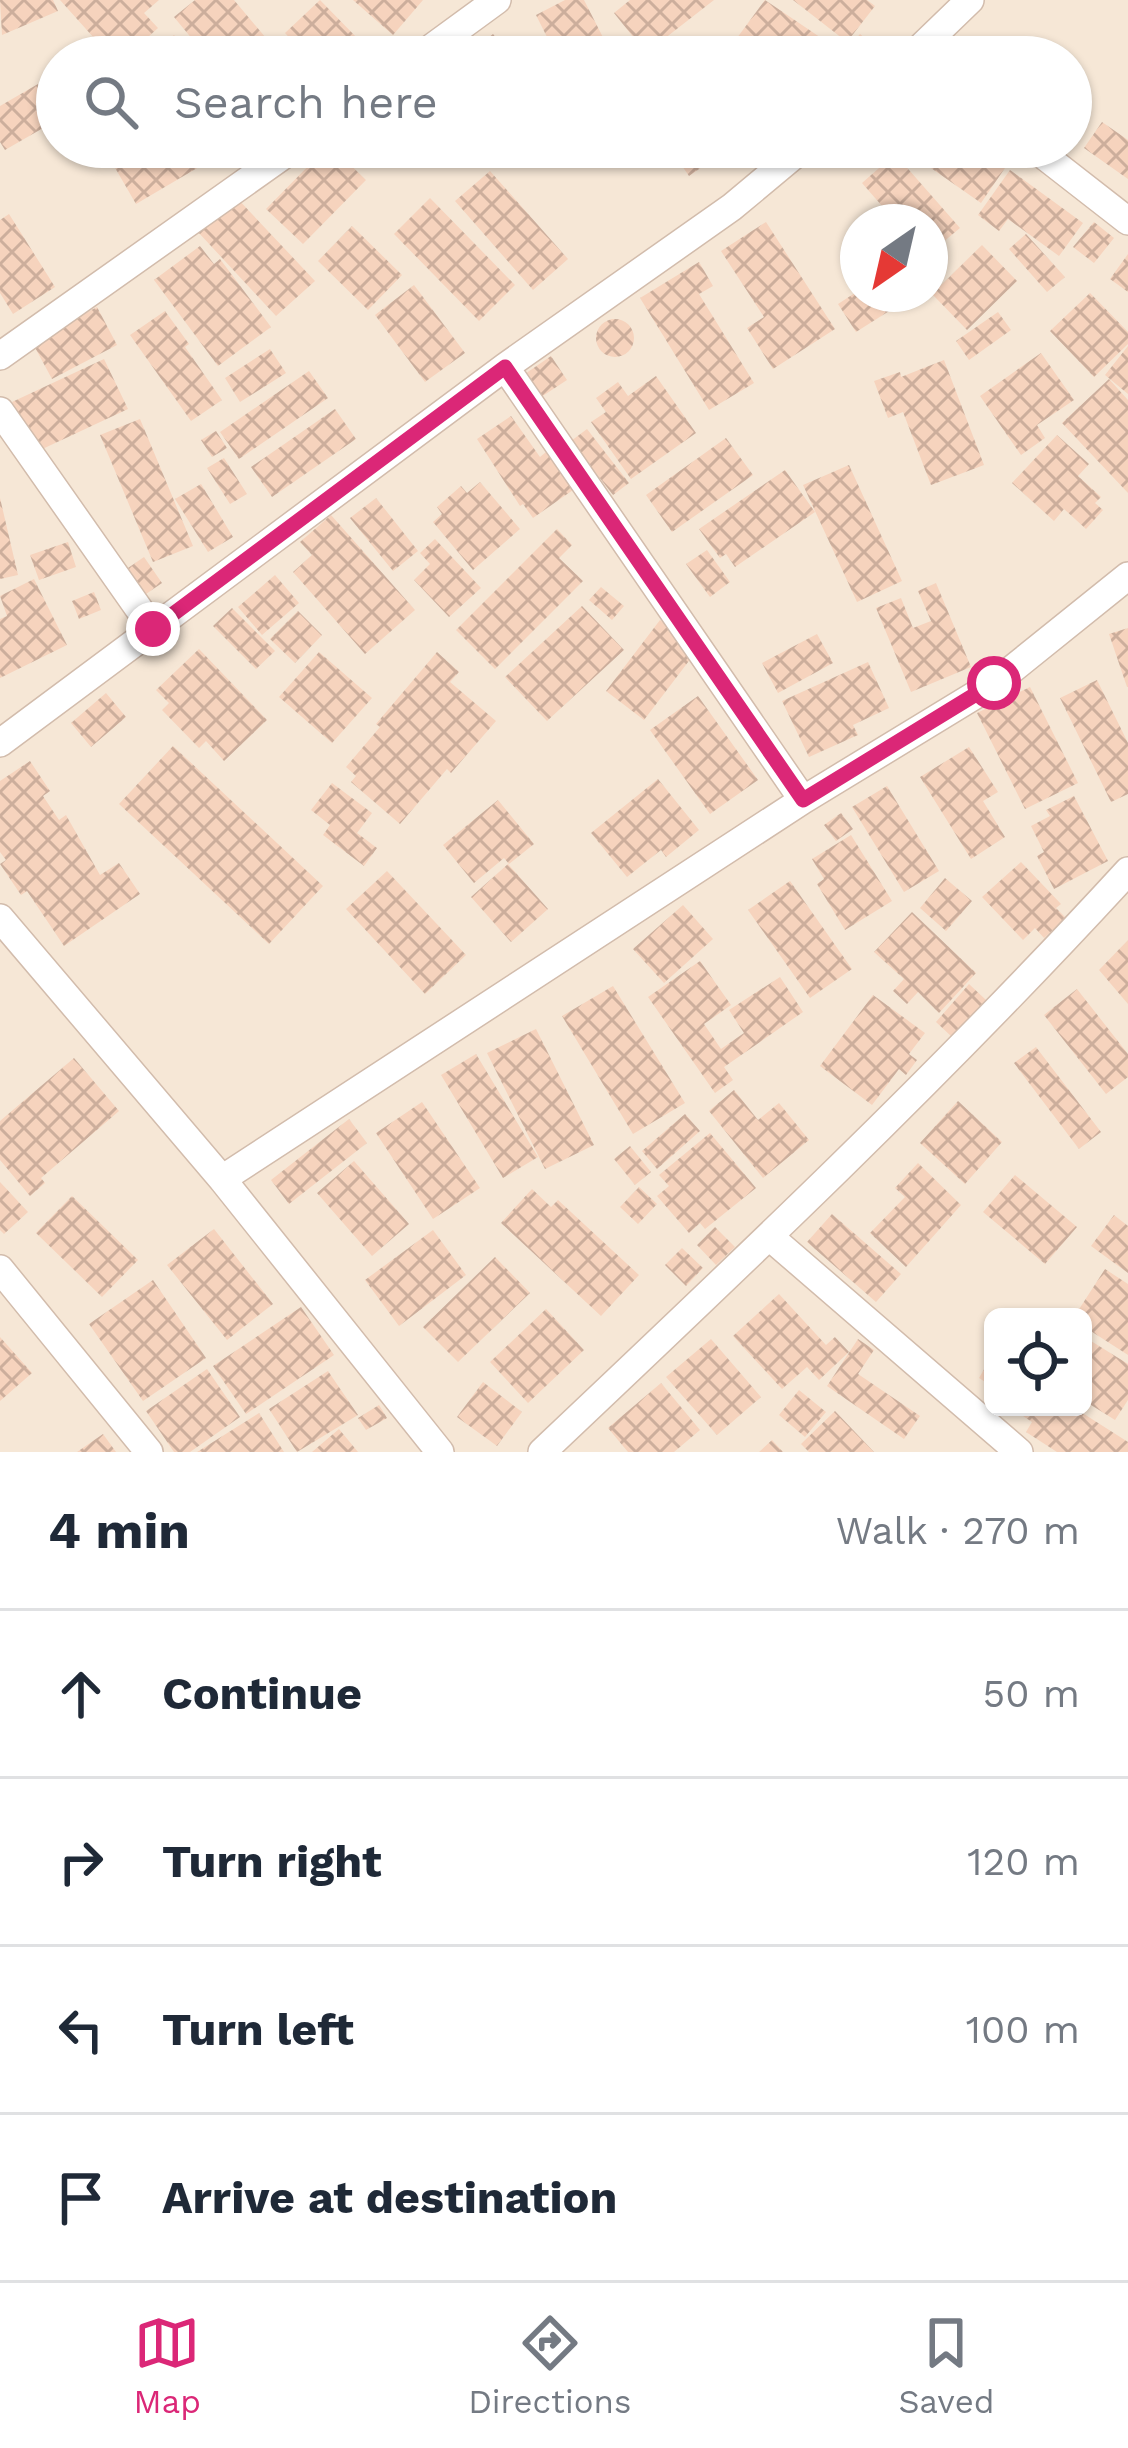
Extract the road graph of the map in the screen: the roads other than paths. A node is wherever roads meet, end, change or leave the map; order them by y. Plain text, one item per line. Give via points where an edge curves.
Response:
1 (497, 0) edge
2 (970, 0) edge
3 (448, 36) edge
4 (935, 36) edge
5 (265, 168) edge
6 (778, 168) edge
7 (1060, 168) edge
8 (1128, 221) edge
9 (0, 356) edge
10 (505, 367) junction
11 (0, 411) edge
12 (1128, 576) edge
13 (153, 629) junction
14 (0, 743) edge
15 (803, 800) junction
16 (1128, 872) edge
17 (0, 918) edge
18 (222, 1179) junction
19 (770, 1237) junction
20 (0, 1269) edge
21 (148, 1452) edge
22 (440, 1452) edge
23 (542, 1452) edge
24 (1019, 1452) edge

1 - 3 street
2 - 4 street
5 - 9 street
6 - 10 street
7 - 8 street
10 - 13 street
10 - 15 street
11 - 13 street
12 - 15 street via 994,683
13 - 14 street
15 - 18 street
16 - 19 street
17 - 18 street
18 - 22 street
19 - 23 street
19 - 24 street
20 - 21 street

